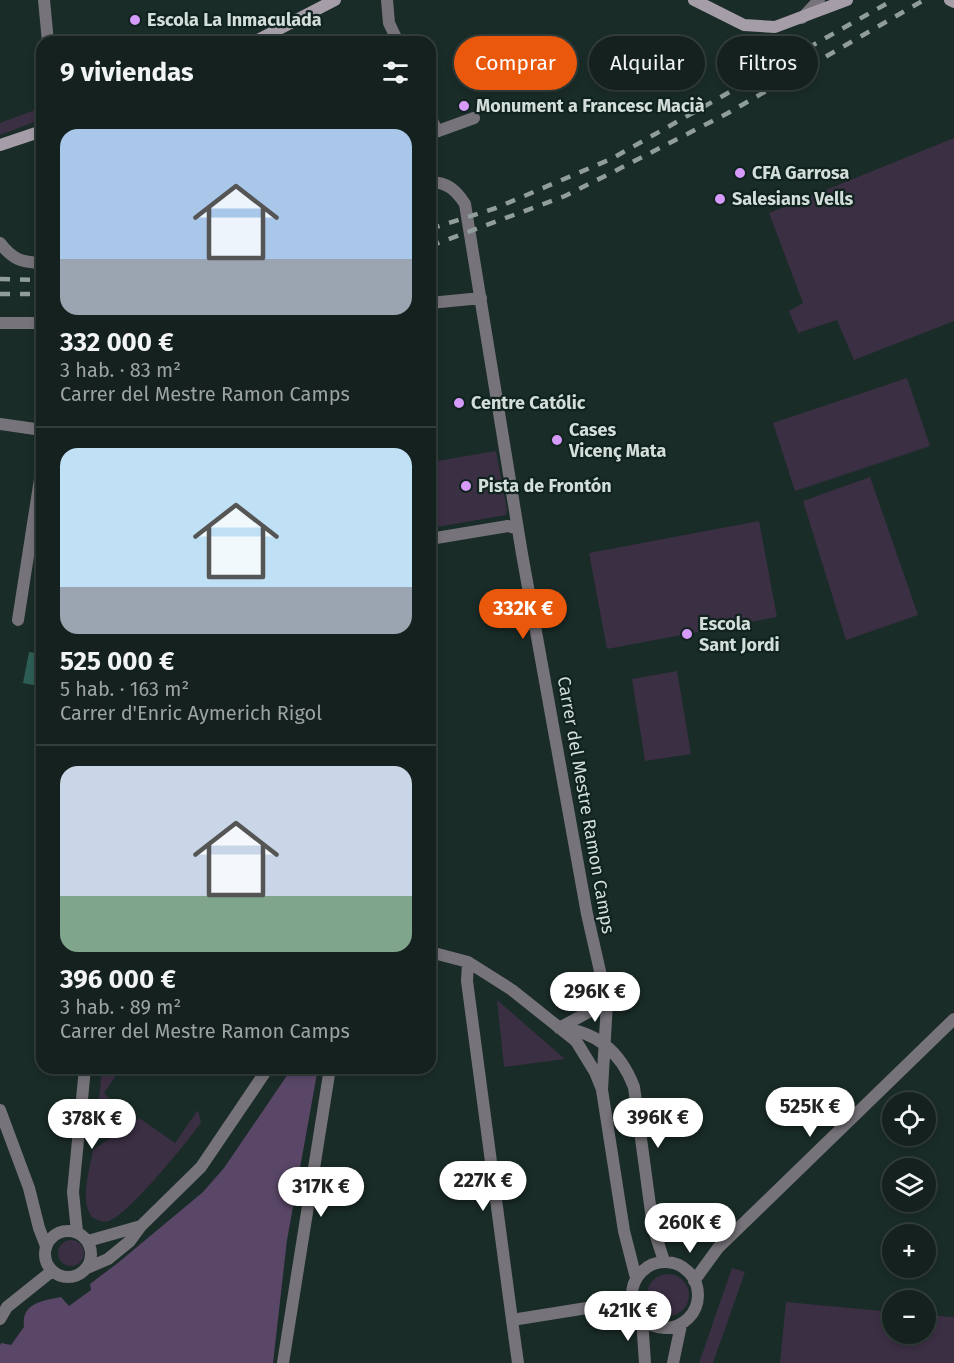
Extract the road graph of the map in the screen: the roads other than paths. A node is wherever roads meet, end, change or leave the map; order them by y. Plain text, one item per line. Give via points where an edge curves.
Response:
1 (44, 0) edge
2 (335, 0) edge
3 (387, 0) edge
4 (694, 0) edge
5 (819, 0) edge
6 (847, 0) edge
7 (950, 0) edge
8 (954, 3) edge
9 (801, 19) junction
10 (47, 36) edge
11 (266, 36) edge
12 (395, 36) edge
13 (474, 118) dead end
14 (436, 131) edge
15 (36, 133) edge
16 (0, 145) edge
17 (436, 182) edge
18 (0, 243) edge
19 (36, 262) edge
20 (481, 298) junction
21 (436, 302) edge
22 (0, 323) edge
23 (36, 323) edge
24 (0, 424) edge
25 (36, 429) edge
26 (36, 504) edge
27 (518, 529) junction
28 (436, 538) edge
29 (18, 620) dead end
30 (436, 954) edge
31 (468, 962) junction
32 (607, 1002) junction
33 (954, 1019) edge
34 (559, 1028) junction
35 (606, 1046) junction
36 (84, 1074) edge
37 (264, 1074) edge
38 (329, 1074) edge
39 (602, 1090) junction
40 (0, 1110) edge
41 (141, 1226) junction
42 (76, 1232) junction
43 (88, 1241) junction
44 (46, 1246) junction
45 (664, 1262) junction
46 (87, 1268) junction
47 (52, 1271) junction
48 (636, 1278) junction
49 (694, 1281) junction
50 (633, 1306) junction
51 (0, 1319) edge
52 (642, 1319) junction
53 (512, 1320) junction
54 (681, 1325) junction
55 (283, 1363) edge
56 (518, 1363) edge
57 (645, 1363) edge
58 (673, 1363) edge

1 - 10 street
2 - 11 street
3 - 12 street
4 - 9 street via 744,25 775,27
5 - 9 street
6 - 9 street
7 - 8 street
13 - 14 street
15 - 16 street
17 - 20 street, Carrer del Mestre Ramon Camps via 456,190 465,204
18 - 19 street via 11,256
20 - 21 street
20 - 27 street, Carrer del Mestre Ramon Camps
22 - 23 street
24 - 25 street
26 - 29 street
27 - 28 street via 507,525
27 - 32 street, Carrer del Mestre Ramon Camps via 587,914
30 - 31 street
31 - 34 street via 512,990
31 - 53 street via 467,981
32 - 34 street
32 - 35 street, Carrer del Mestre Ramon Camps
33 - 49 street via 718,1248
34 - 35 street via 577,1029
34 - 39 street via 576,1041
35 - 39 street, Carrer del Mestre Ramon Camps
35 - 45 street via 627,1069 634,1087 653,1227
36 - 42 street via 73,1192
37 - 41 street via 201,1167
38 - 55 street
39 - 48 street, Carrer del Mestre Ramon Camps via 624,1231
40 - 44 street
41 - 43 street
41 - 46 street via 108,1259
42 - 43 street
42 - 44 street via 61,1231
43 - 46 street via 92,1255
44 - 47 street via 45,1258
45 - 48 street via 643,1269
45 - 49 street via 683,1267
46 - 47 street via 77,1276 65,1277
47 - 51 street via 8,1307
48 - 50 street, Carrer del Mestre Ramon Camps
49 - 54 street via 697,1301
50 - 52 street
50 - 53 street via 618,1303
52 - 54 street via 662,1328
52 - 57 street
53 - 56 street
54 - 58 street

